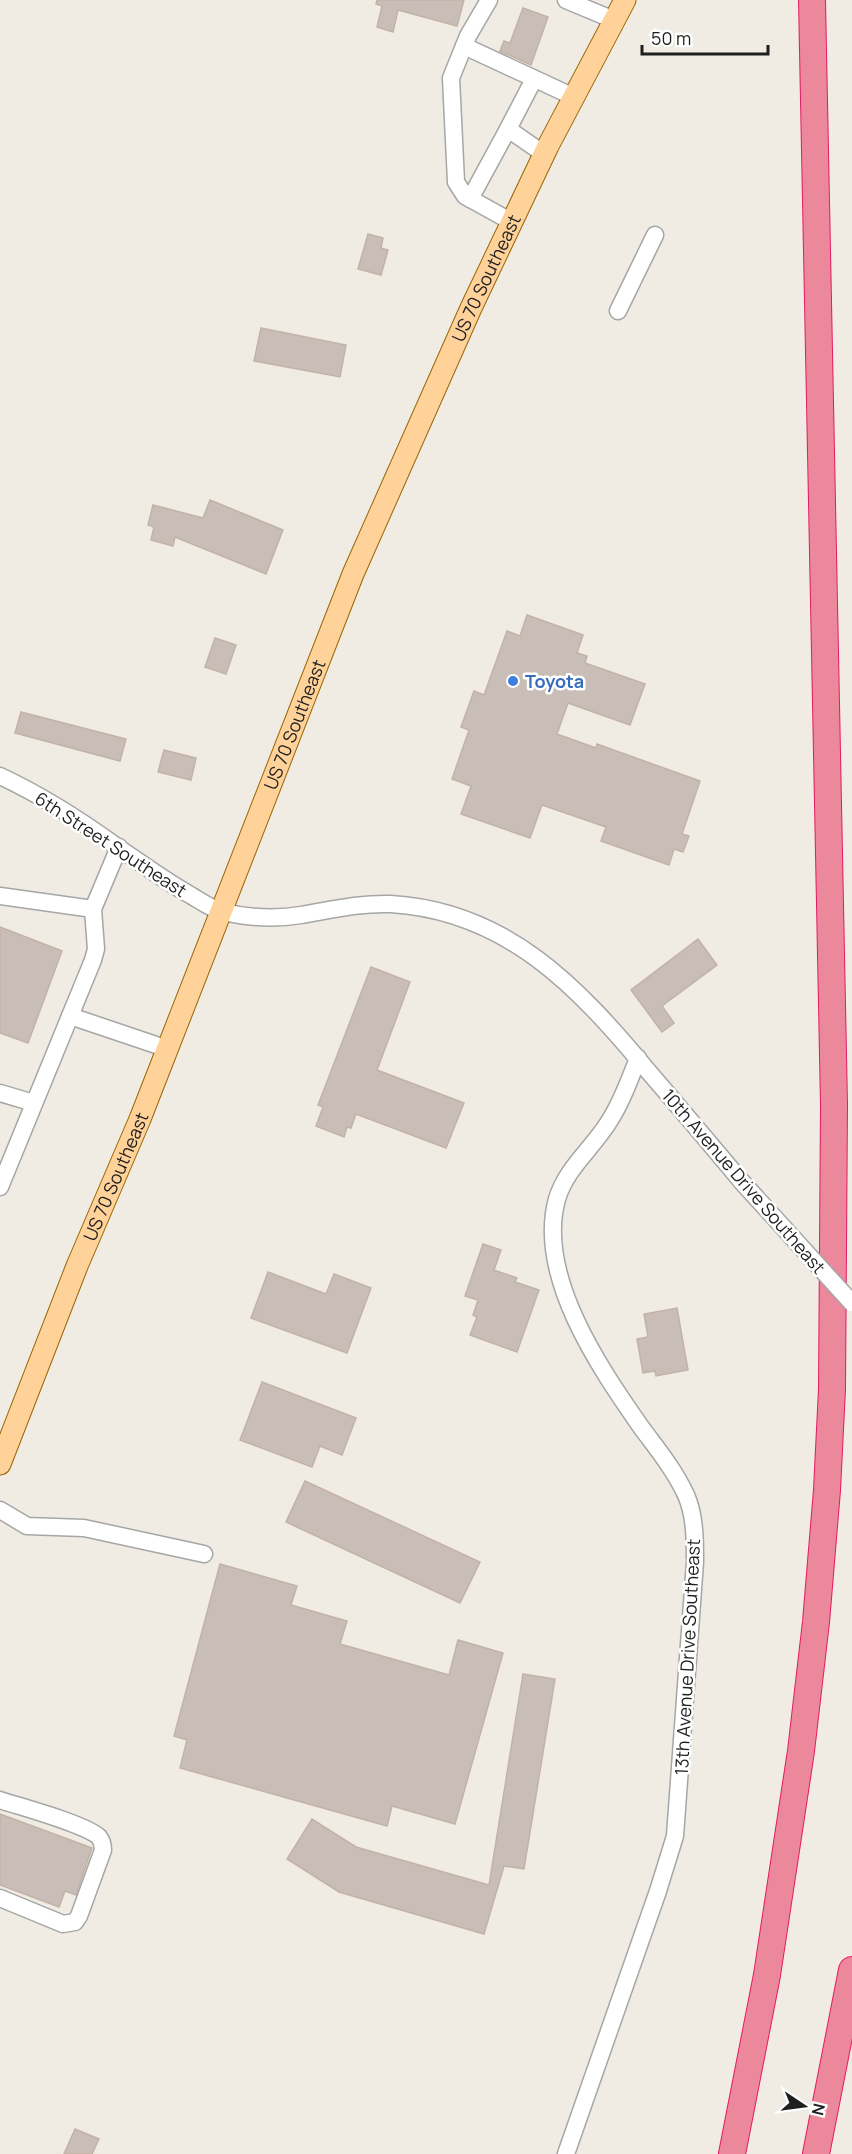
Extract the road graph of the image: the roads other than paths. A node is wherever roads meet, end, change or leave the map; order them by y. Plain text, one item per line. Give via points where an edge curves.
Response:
1 (489, 0) edge
2 (566, 0) edge
3 (625, 0) edge
4 (812, 0) edge
5 (614, 20) junction
6 (464, 46) junction
7 (534, 79) junction
8 (574, 97) junction
9 (508, 129) junction
10 (544, 154) junction
11 (470, 199) junction
12 (512, 222) junction
13 (655, 235) dead end
14 (618, 311) dead end
15 (0, 776) edge
16 (118, 847) junction
17 (0, 896) edge
18 (93, 909) junction
19 (222, 912) junction
20 (70, 1016) junction
21 (168, 1049) junction
22 (638, 1058) junction
23 (0, 1093) edge
24 (34, 1103) junction
25 (0, 1187) edge
26 (852, 1303) edge
27 (0, 1464) edge
28 (0, 1510) edge
29 (204, 1554) dead end
30 (0, 1800) edge
31 (0, 1898) edge
32 (852, 1970) edge
33 (852, 1984) edge
34 (566, 2154) edge
35 (732, 2154) edge
36 (816, 2154) edge
37 (831, 2154) edge

1 - 6 street
2 - 5 street
3 - 5 main road, US 70 Southeast
4 - 35 highway via 834,1093 832,1389 816,1622 801,1751 767,1975
5 - 8 main road, US 70 Southeast
6 - 7 street
6 - 11 street via 451,78 456,182
7 - 8 street
7 - 9 street
8 - 10 main road, US 70 Southeast
9 - 10 street
9 - 11 street
10 - 12 main road, US 70 Southeast
11 - 12 street
12 - 19 main road, US 70 Southeast via 353,574
13 - 14 street
15 - 16 street, 6th Street Southeast via 70,814
16 - 18 street
16 - 19 street, 6th Street Southeast via 168,882
17 - 18 street
18 - 20 street via 96,949
19 - 21 main road, US 70 Southeast
19 - 22 street, 10th Avenue Drive Southeast via 276,917 390,904 460,917 511,940 548,965 590,1004
20 - 21 street
20 - 24 street
21 - 27 main road, US 70 Southeast
22 - 26 street, 10th Avenue Drive Southeast, bridge via 742,1182
22 - 34 street, 13th Avenue Drive Southeast via 610,1120 562,1185 553,1235 564,1290 579,1328 624,1403 675,1472 687,1497 694,1529 695,1562 675,1836
23 - 24 street
24 - 25 street
28 - 29 street via 27,1526 84,1528
30 - 31 street via 84,1828 99,1837 103,1850 75,1922 63,1924
32 - 36 highway
33 - 37 highway

